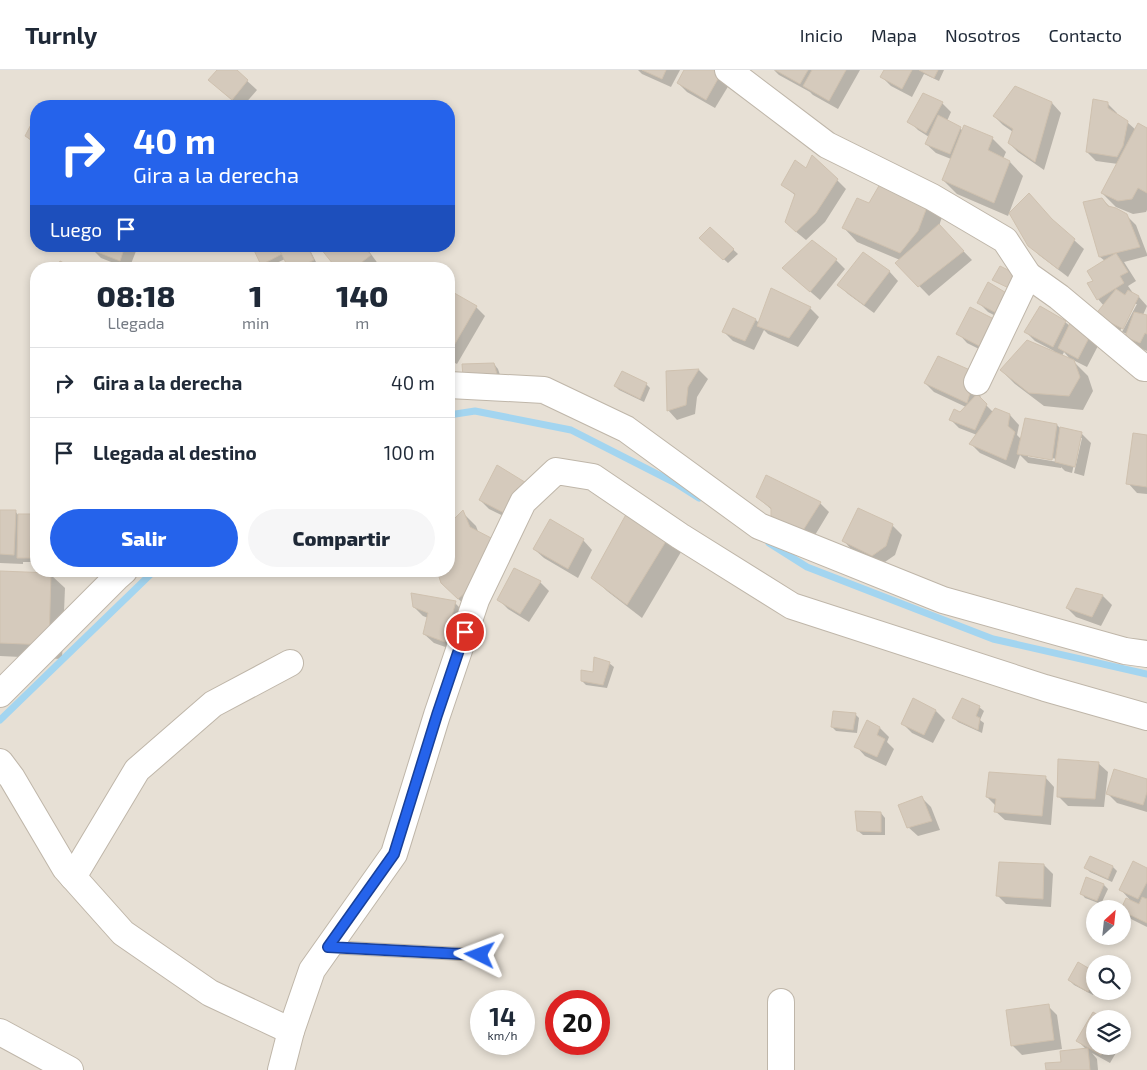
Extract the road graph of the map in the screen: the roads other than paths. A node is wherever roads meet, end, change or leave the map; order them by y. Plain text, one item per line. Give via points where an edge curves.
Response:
1 (728, 70) edge
2 (1028, 275) junction
3 (1147, 368) edge
4 (977, 382) dead end
5 (455, 385) edge
6 (117, 577) edge
7 (1147, 654) edge
8 (290, 663) dead end
9 (0, 694) edge
10 (1147, 717) edge
11 (3, 772) edge
12 (73, 877) junction
13 (328, 947) junction
14 (480, 955) dead end
15 (782, 1002) dead end
16 (291, 1031) junction
17 (0, 1032) edge
18 (70, 1070) edge
19 (281, 1070) edge
20 (781, 1070) edge

1 - 2 street via 827,145 932,197 1005,240
2 - 3 street
2 - 4 street
5 - 7 street via 544,390 626,428 760,526 944,600 1125,651
6 - 9 street
8 - 12 street via 213,704 137,770
10 - 13 street via 1045,688 792,606 593,477 556,471 522,502 476,600 394,854
11 - 12 street
12 - 16 street via 123,933 210,993
13 - 14 lane
13 - 16 street via 312,970
15 - 20 street
16 - 19 street
17 - 18 street

